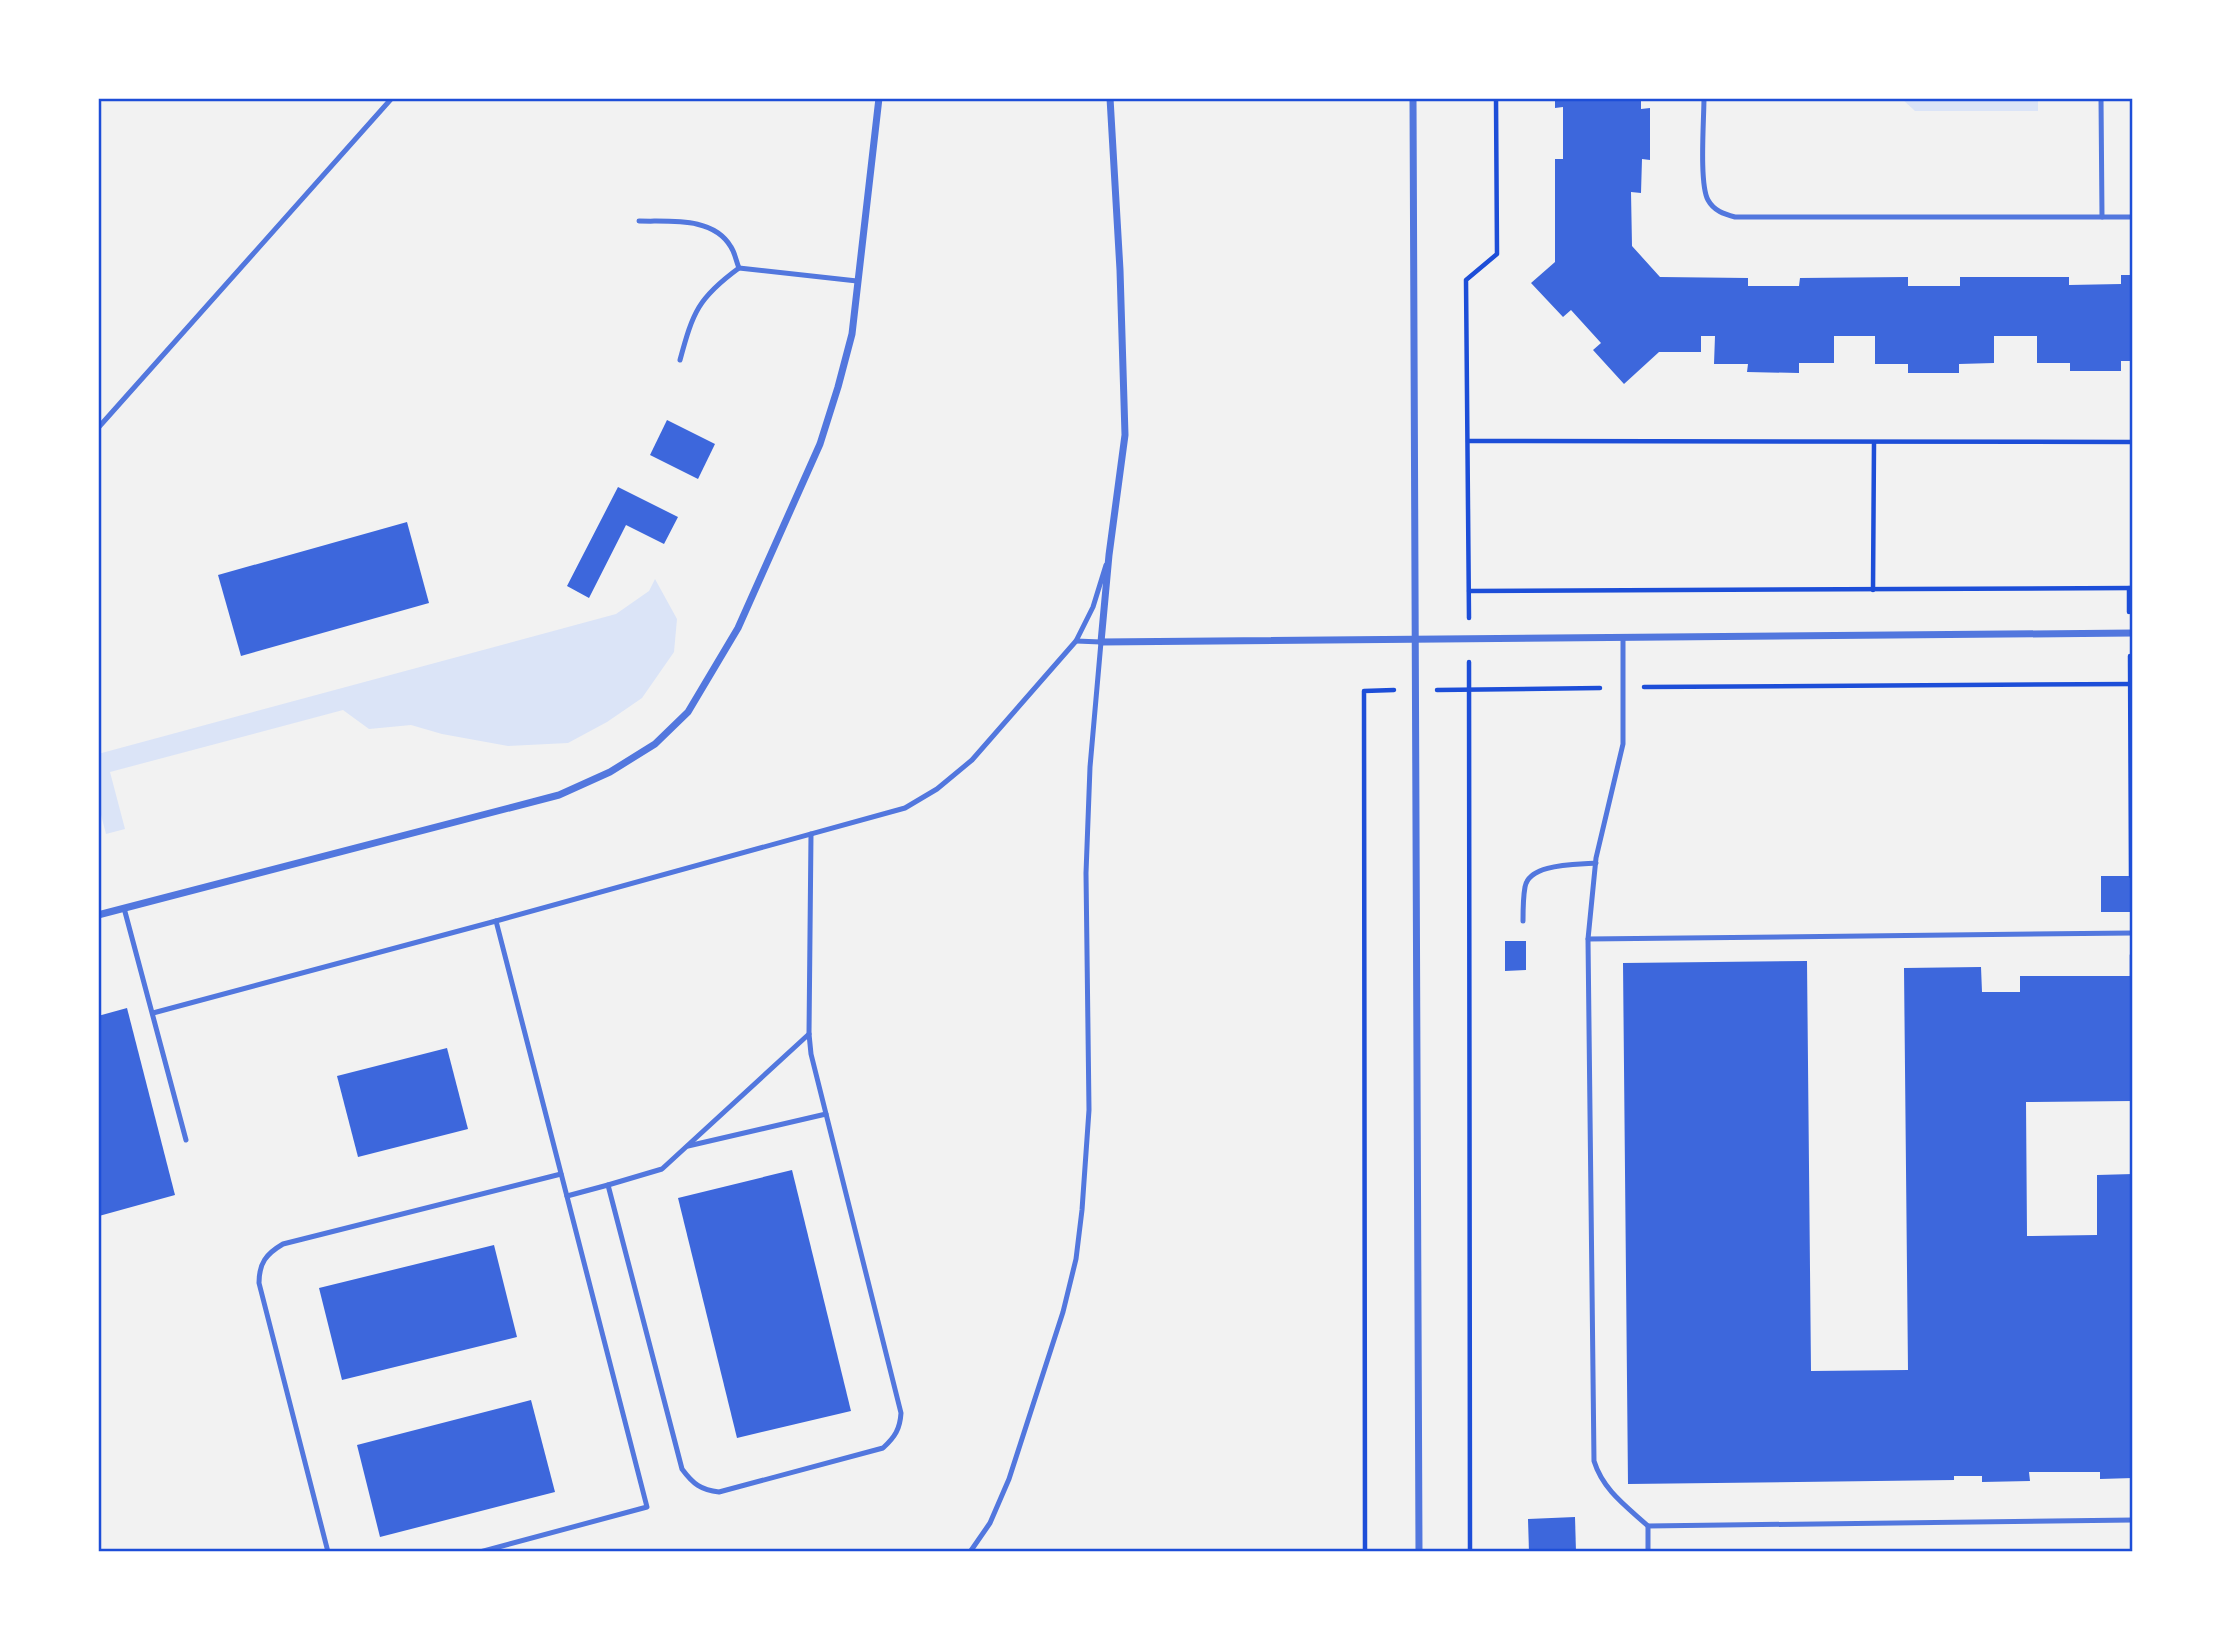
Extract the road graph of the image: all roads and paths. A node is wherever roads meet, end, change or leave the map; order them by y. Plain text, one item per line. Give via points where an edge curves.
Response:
1 (392, 98) edge
2 (879, 98) edge
3 (1110, 98) edge
4 (1413, 98) edge
5 (1496, 98) edge
6 (1704, 98) edge
7 (2101, 98) edge
8 (2102, 217) junction
9 (2133, 217) edge
10 (639, 221) dead end
11 (739, 268) junction
12 (857, 281) junction
13 (680, 360) dead end
14 (98, 428) edge
15 (1468, 441) junction
16 (2133, 442) edge
17 (1874, 443) junction
18 (1109, 555) junction
19 (2131, 588) edge
20 (1873, 590) junction
21 (2131, 634) edge
22 (1623, 637) junction
23 (1415, 639) junction
24 (1076, 641) junction
25 (1101, 642) junction
26 (2132, 684) edge
27 (1623, 688) junction
28 (1364, 691) dead end
29 (811, 834) junction
30 (1596, 863) junction
31 (2131, 876) dead end
32 (124, 908) junction
33 (98, 915) edge
34 (496, 921) junction
35 (1523, 921) dead end
36 (2133, 933) edge
37 (1588, 939) junction
38 (153, 1013) junction
39 (809, 1034) junction
40 (826, 1114) junction
41 (186, 1140) dead end
42 (685, 1147) junction
43 (561, 1174) junction
44 (608, 1185) junction
45 (567, 1196) junction
46 (2133, 1520) edge
47 (1648, 1526) junction
48 (328, 1552) edge
49 (480, 1552) edge
50 (970, 1552) edge
51 (1365, 1552) edge
52 (1419, 1552) edge
53 (1469, 1552) edge
54 (1648, 1552) edge

1 - 14 lane
2 - 12 street
3 - 18 street via 1125,435
4 - 23 street
5 - 15 path via 1497,254 1466,280
6 - 8 lane via 1704,182 1707,199 1720,213 1735,217
7 - 8 lane
8 - 9 lane
10 - 11 lane via 701,224 731,246
11 - 12 lane
11 - 13 lane via 701,301
12 - 32 street via 852,334 820,444 738,628 688,712 655,744 610,772 559,795
15 - 17 path
15 - 20 path via 1469,591
16 - 17 path
17 - 20 path
18 - 24 lane via 1093,607
18 - 25 street
19 - 20 path
19 - 21 path
21 - 22 street
21 - 26 path
22 - 23 street
22 - 27 lane
23 - 25 street
23 - 52 street
24 - 25 lane
24 - 29 lane via 972,760 937,789 905,808
25 - 50 lane via 1086,873 1089,1110 1077,1247 1063,1312 1009,1479 990,1523
26 - 27 path
26 - 31 path
27 - 30 lane via 1623,744
27 - 53 path via 1469,689
28 - 51 path
29 - 34 lane
29 - 39 lane
30 - 35 lane via 1538,870 1530,876 1525,885
30 - 37 lane
32 - 33 street
32 - 38 lane
34 - 38 lane
34 - 43 lane
36 - 37 lane
37 - 47 lane via 1594,1461 1609,1491
38 - 41 lane
39 - 40 lane
39 - 42 lane
40 - 42 lane
40 - 44 lane via 901,1413 900,1426 883,1448 719,1492 692,1483 682,1469
42 - 44 lane via 662,1169
43 - 45 lane
43 - 48 lane via 283,1244 268,1253 259,1269 259,1283
44 - 45 lane
45 - 49 lane via 647,1507
46 - 47 lane
47 - 54 lane

